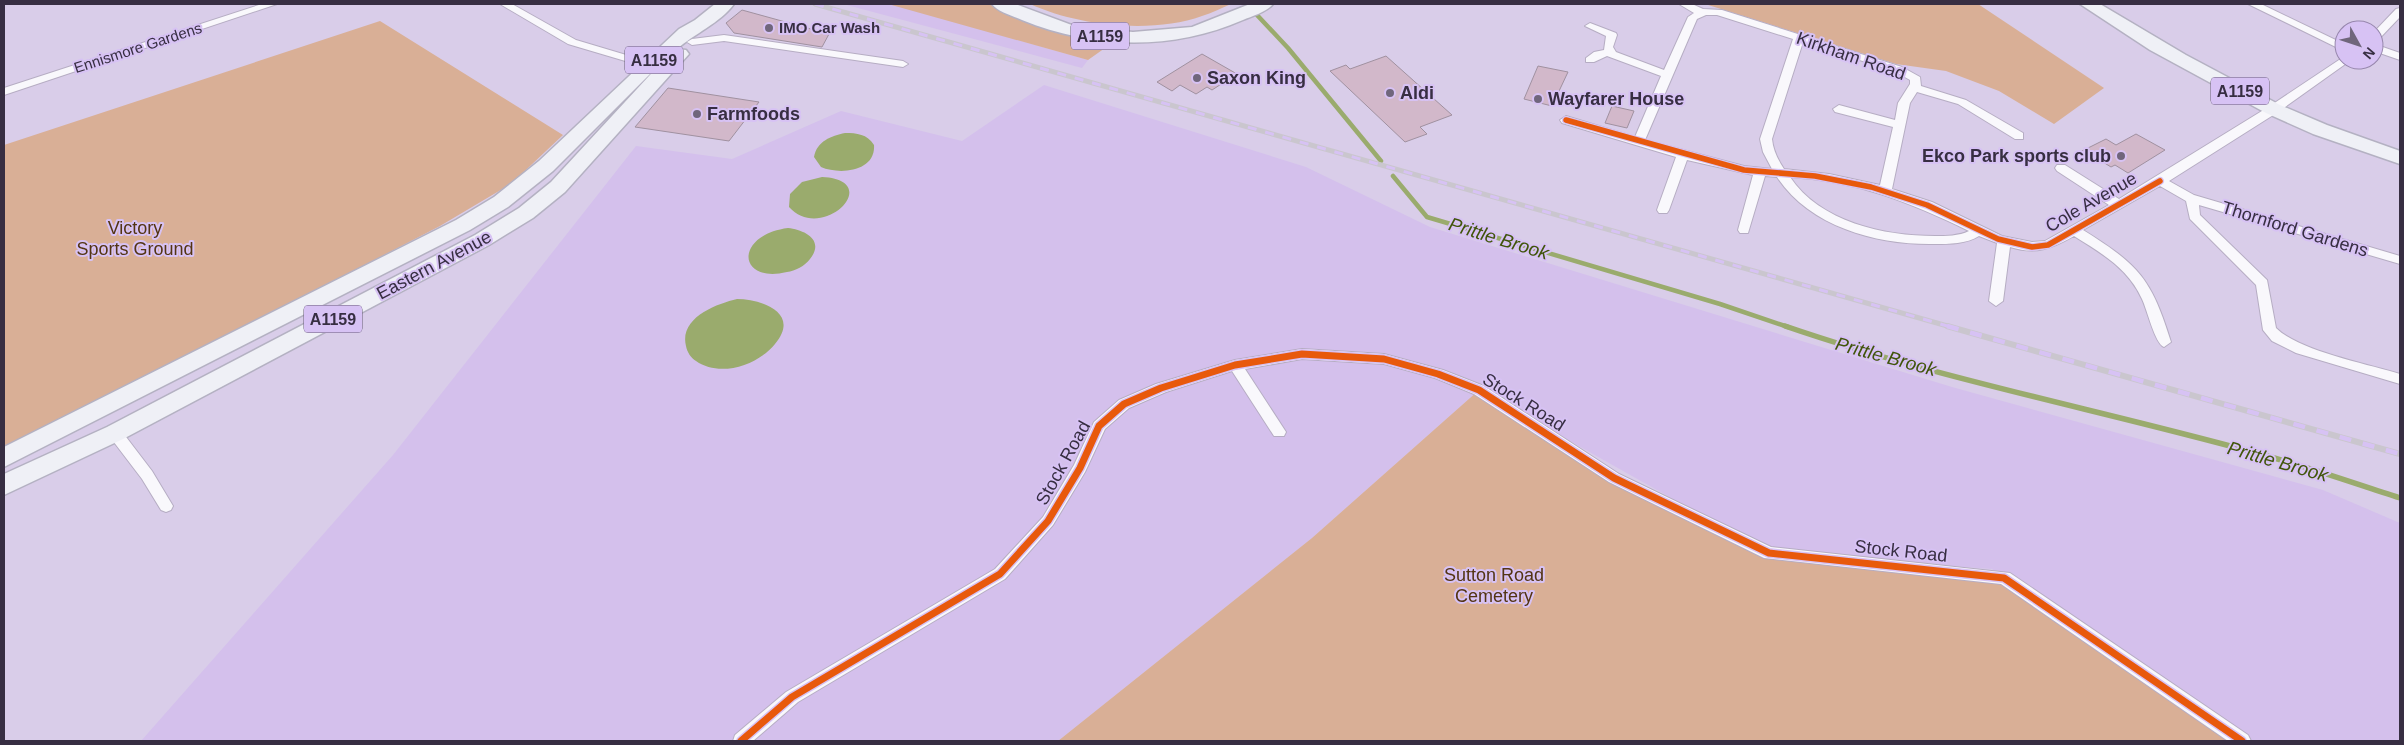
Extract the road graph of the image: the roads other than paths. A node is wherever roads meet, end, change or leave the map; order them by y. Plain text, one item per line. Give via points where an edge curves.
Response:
1 (272, 4) edge
2 (505, 4) edge
3 (1001, 4) edge
4 (1264, 4) edge
5 (1684, 4) edge
6 (2089, 4) edge
7 (2253, 4) edge
8 (723, 5) edge
9 (2400, 11) edge
10 (1701, 12) junction
11 (701, 24) junction
12 (1590, 26) dead end
13 (2384, 28) edge
14 (724, 38) junction
15 (1799, 38) junction
16 (692, 42) junction
17 (2334, 43) edge
18 (2384, 51) edge
19 (1609, 52) junction
20 (2400, 57) edge
21 (1590, 60) dead end
22 (903, 64) dead end
23 (649, 65) junction
24 (2334, 68) edge
25 (1668, 75) junction
26 (1914, 87) junction
27 (4, 92) edge
28 (1838, 109) dead end
29 (2274, 109) junction
30 (1566, 120) dead end
31 (1899, 125) junction
32 (2019, 136) dead end
33 (1638, 140) junction
34 (1683, 154) junction
35 (2400, 158) edge
36 (2061, 168) dead end
37 (1760, 173) junction
38 (1779, 173) junction
39 (2160, 180) junction
40 (1885, 191) junction
41 (2190, 198) junction
42 (2117, 204) junction
43 (1663, 210) dead end
44 (1980, 229) junction
45 (1744, 230) dead end
46 (2074, 230) junction
47 (2004, 241) junction
48 (2400, 260) edge
49 (1996, 301) dead end
50 (2164, 342) dead end
51 (1235, 365) junction
52 (2400, 378) edge
53 (1278, 432) dead end
54 (115, 433) junction
55 (4, 458) edge
56 (4, 485) edge
57 (166, 506) dead end
58 (742, 741) edge
59 (2242, 741) edge

1 - 27 street, Ennismore Gardens
2 - 23 street via 572,42
3 - 4 main road, A1159 via 1057,28 1084,35 1139,37 1204,29
5 - 10 street, Kirkham Road
6 - 29 main road, A1159 via 2182,60
7 - 17 street
8 - 11 main road, Eastern Avenue / A1159
9 - 13 street
10 - 15 street, Kirkham Road via 1718,12
10 - 25 street via 1693,17
11 - 14 street
11 - 16 main road, Eastern Avenue / A1159
11 - 23 main road, Eastern Avenue / A1159 via 685,33
12 - 19 street via 1612,35
14 - 16 street
14 - 22 street
15 - 26 street, Kirkham Road via 1906,72 1916,79
15 - 38 street via 1766,139 1766,147
16 - 54 main road, Eastern Avenue / A1159 via 558,187 526,213 482,240
18 - 20 street
19 - 21 street
19 - 25 street
23 - 55 main road, Eastern Avenue / A1159 via 546,166 501,202 463,225
24 - 29 street
25 - 33 street
26 - 31 street, Kirkham Road via 1904,103
26 - 32 street via 1962,102
28 - 31 street
29 - 35 main road, A1159 via 2344,139
29 - 39 street
30 - 33 street, Cole Avenue
31 - 40 street, Kirkham Road
33 - 34 street, Cole Avenue
34 - 37 street, Cole Avenue
34 - 43 street
36 - 42 street
37 - 38 street, Cole Avenue
37 - 45 street
38 - 40 street, Cole Avenue via 1826,178
38 - 44 street via 1812,205 1854,227 1908,241 1964,239
39 - 41 street, Thornford Gardens
39 - 42 street, Cole Avenue
40 - 44 street, Cole Avenue via 1935,208
41 - 48 street, Thornford Gardens
41 - 52 street, Thornford Gardens via 2194,216 2262,283 2270,330 2278,337 2301,349
42 - 46 street, Cole Avenue
44 - 47 street, Cole Avenue
46 - 47 street, Cole Avenue via 2036,248 2024,248
46 - 50 street via 2120,260 2132,272 2154,312
47 - 49 street
51 - 53 street
51 - 58 street, Stock Road via 1161,388 1124,404 1099,426 1080,468 1048,521 1000,574 792,698
51 - 59 street, Stock Road via 1302,354 1384,359 1479,390 1614,478 1769,552 2004,578
54 - 56 main road, Eastern Avenue / A1159
54 - 57 street

